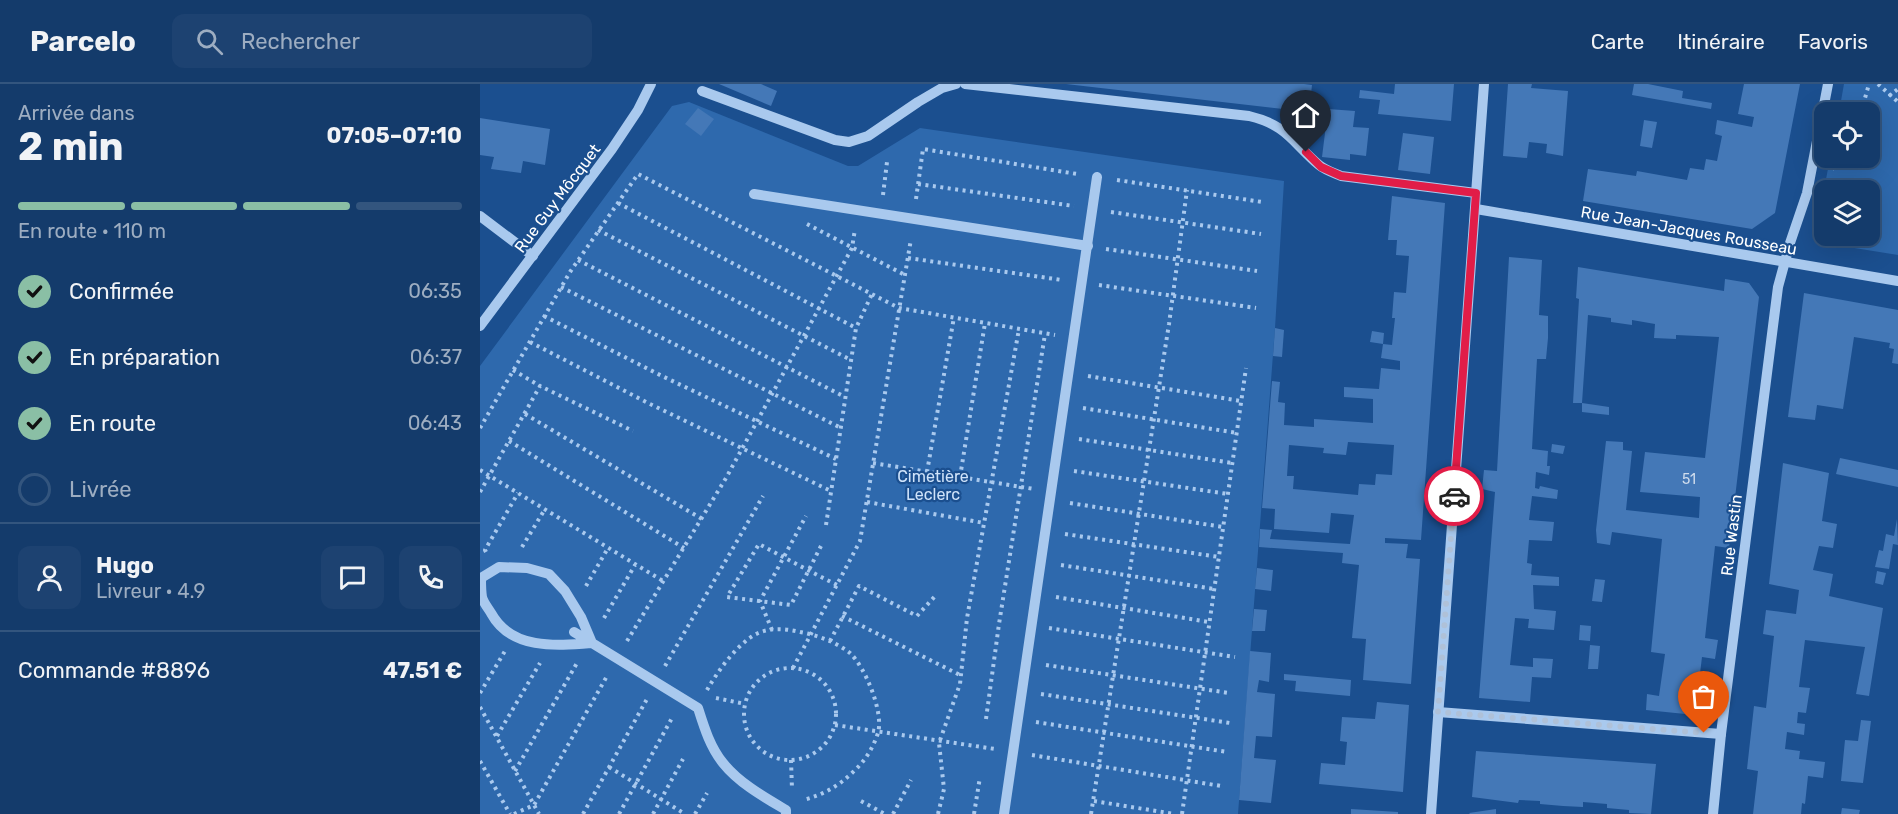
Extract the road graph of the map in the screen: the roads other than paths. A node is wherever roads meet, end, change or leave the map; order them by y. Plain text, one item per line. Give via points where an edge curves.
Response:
1 (651, 84) edge
2 (956, 84) edge
3 (965, 84) edge
4 (1484, 84) edge
5 (1828, 84) edge
6 (702, 91) dead end
7 (1097, 177) road end
8 (1476, 193) junction
9 (754, 194) dead end
10 (1476, 209) junction
11 (480, 216) edge
12 (1088, 246) junction
13 (533, 256) junction
14 (1784, 261) junction
15 (1898, 280) edge
16 (480, 326) edge
17 (574, 632) dead end
18 (592, 643) junction
19 (1438, 712) junction
20 (1721, 734) junction
21 (788, 809) edge
22 (1004, 814) edge
23 (1431, 814) edge
24 (1713, 814) edge

1 - 13 street, Rue Guy Môcquet via 622,134
2 - 6 street via 918,102 868,136 849,142
3 - 8 street via 1268,120 1287,132 1321,167 1341,176
4 - 8 street
5 - 14 street, Rue Wastin via 1807,193
7 - 12 street
8 - 10 street
9 - 12 street
10 - 14 street, Rue Jean-Jacques Rousseau
10 - 19 street
11 - 13 street
12 - 22 street
13 - 16 street, Rue Guy Môcquet
14 - 15 street, Rue Jean-Jacques Rousseau
14 - 20 street, Rue Wastin
17 - 18 street
18 - 18 street via 564,646 514,638 494,620 482,598 481,578 499,567 549,574 569,597
18 - 21 street via 698,708 707,737 723,763 752,788
19 - 20 street
19 - 23 street
20 - 24 street, Rue Wastin

